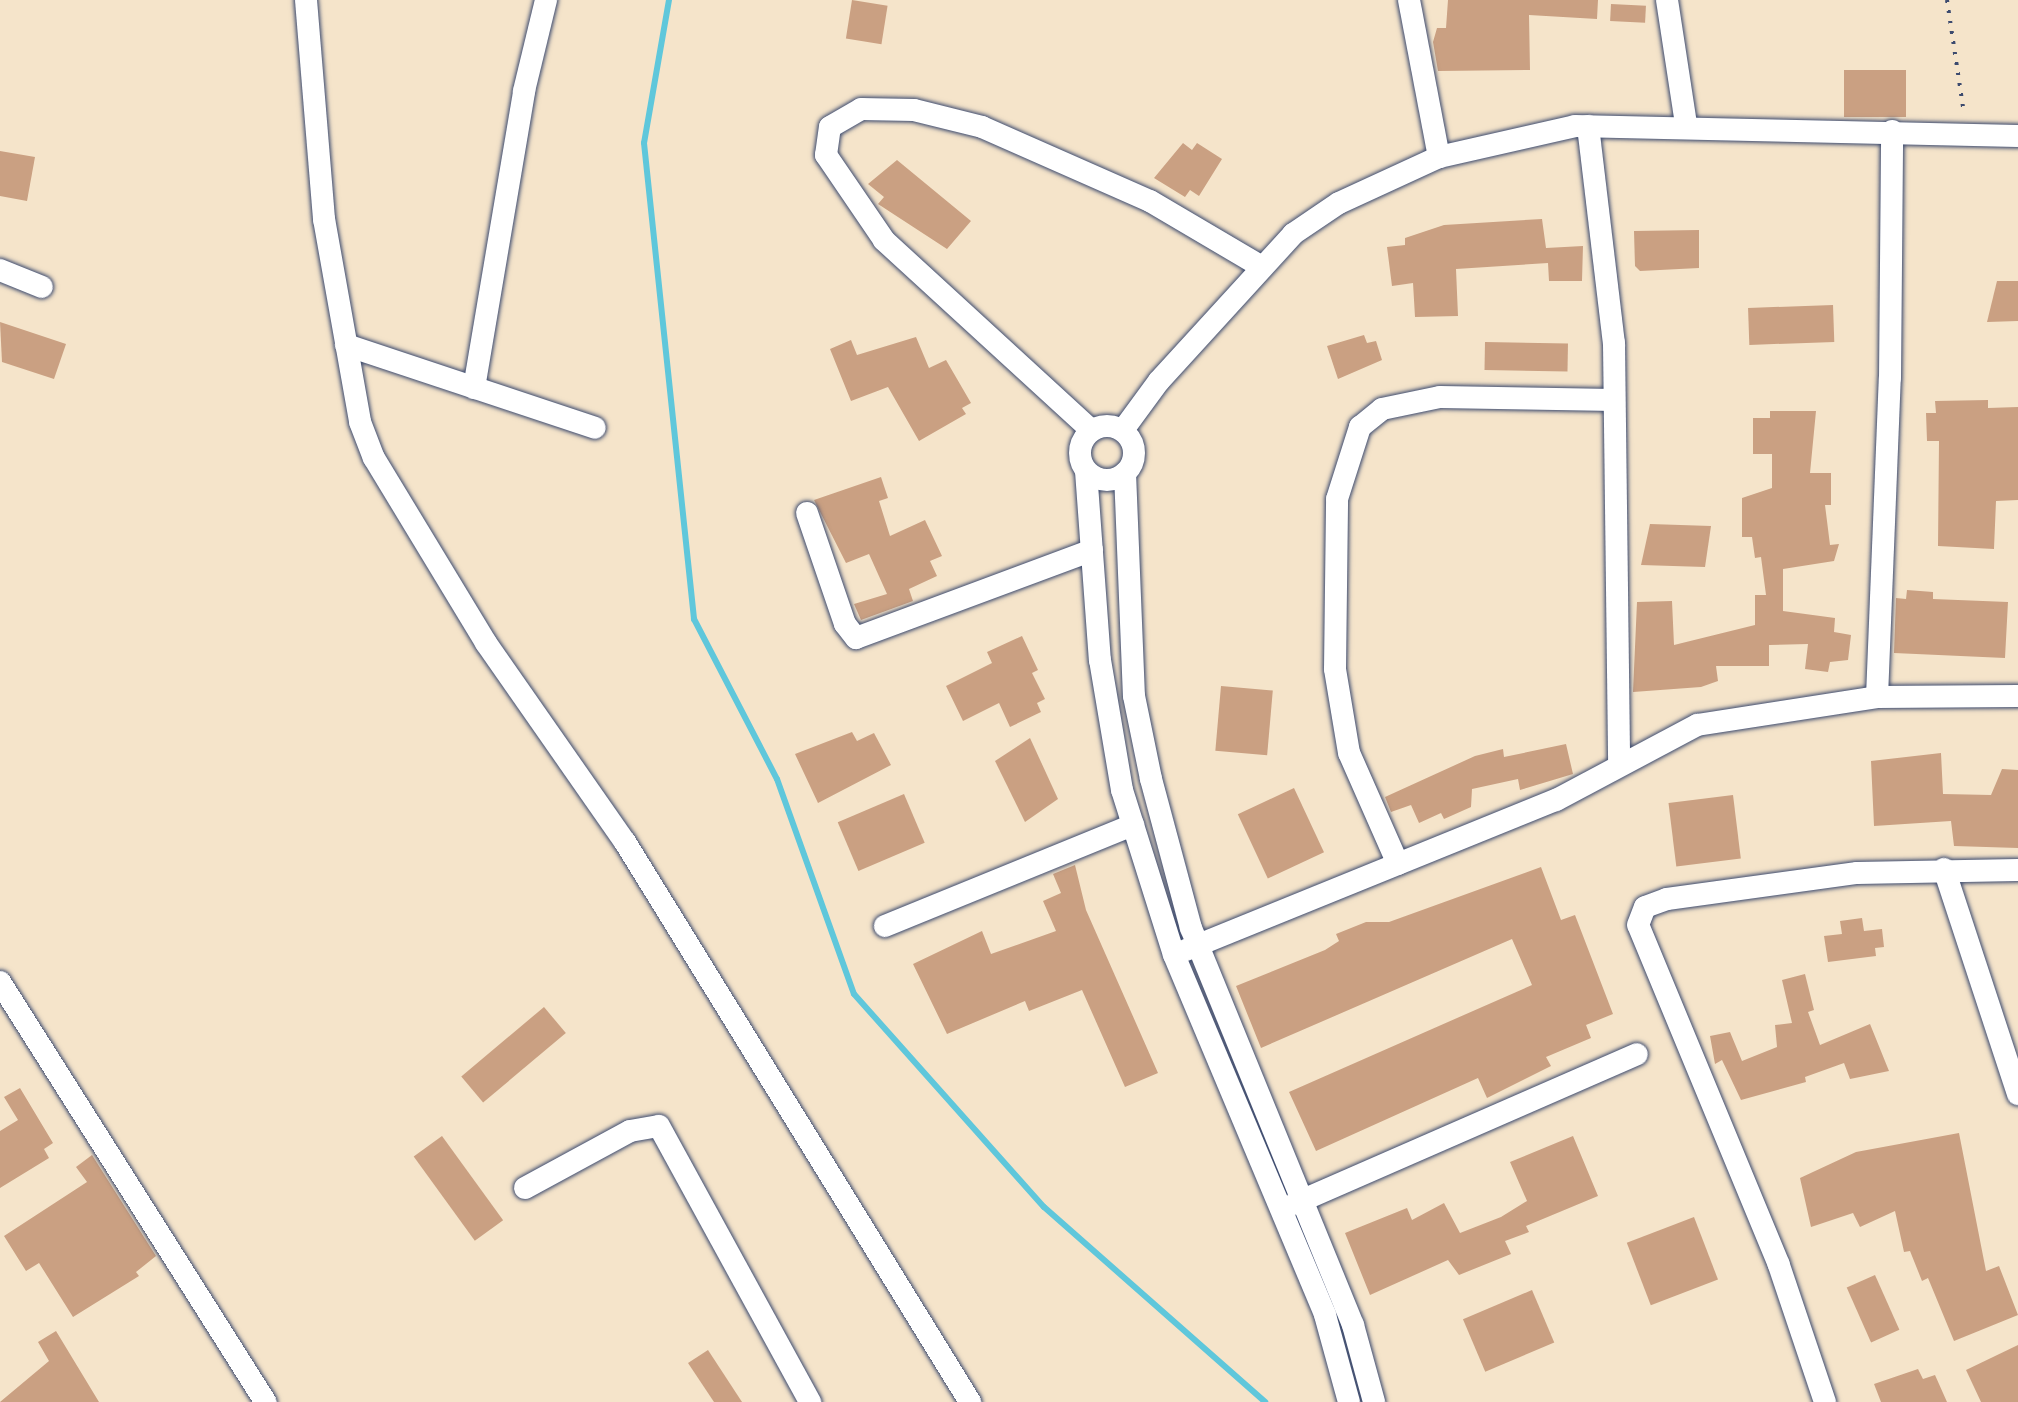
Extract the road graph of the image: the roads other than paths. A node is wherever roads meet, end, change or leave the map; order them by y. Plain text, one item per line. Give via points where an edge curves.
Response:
1 (306, 0) edge
2 (546, 0) edge
3 (1409, 0) edge
4 (1667, 0) edge
5 (1686, 124) junction
6 (1588, 126) junction
7 (1892, 131) junction
8 (2018, 136) edge
9 (1439, 157) junction
10 (1262, 268) junction
11 (0, 270) edge
12 (42, 287) dead end
13 (346, 346) junction
14 (474, 388) junction
15 (1614, 400) junction
16 (595, 428) dead end
17 (1091, 430) junction
18 (1122, 430) junction
19 (1086, 472) junction
20 (1125, 473) junction
21 (807, 513) dead end
22 (1092, 550) junction
23 (2018, 696) edge
24 (1877, 698) junction
25 (1619, 764) junction
26 (1133, 825) junction
27 (1398, 864) junction
28 (1944, 869) junction
29 (2018, 870) edge
30 (884, 926) dead end
31 (1199, 944) junction
32 (1174, 955) junction
33 (0, 982) edge
34 (1637, 1054) dead end
35 (2018, 1094) edge
36 (525, 1188) dead end
37 (1304, 1200) junction
38 (1277, 1212) junction
39 (266, 1402) edge
40 (810, 1402) edge
41 (970, 1402) edge
42 (1350, 1402) edge
43 (1374, 1402) edge
44 (1825, 1402) edge

1 - 13 street via 324,219
2 - 14 street via 524,91
3 - 9 street
4 - 5 street
5 - 6 street
5 - 7 street
6 - 9 street
6 - 15 street via 1614,343
7 - 8 street
7 - 24 street via 1891,360
9 - 10 street via 1338,203 1293,234
10 - 17 street via 1150,201 982,127 914,110 861,109 830,127 826,155 884,240
10 - 18 street
11 - 12 street
13 - 14 street
13 - 41 street via 374,458 486,643 626,842
14 - 16 street
15 - 25 street
15 - 27 street via 1440,397 1382,409 1360,427 1337,499 1335,669 1349,753
17 - 18 street
17 - 19 street via 1081,442
18 - 20 street via 1134,457
19 - 20 street via 1100,480
19 - 22 street
20 - 31 street via 1134,696
21 - 22 street via 845,624 856,638
22 - 26 street via 1100,660
23 - 24 street
24 - 25 street via 1697,725
25 - 27 street via 1556,800
26 - 30 street
26 - 32 street
27 - 31 street
28 - 29 street
28 - 35 street
28 - 44 street via 1857,873 1667,899 1645,907 1638,925 1779,1265
31 - 32 street
31 - 37 street
32 - 38 street
33 - 39 street
34 - 37 street
36 - 40 street via 630,1131 658,1126
37 - 38 street
37 - 43 street via 1353,1324
38 - 42 street via 1325,1316

